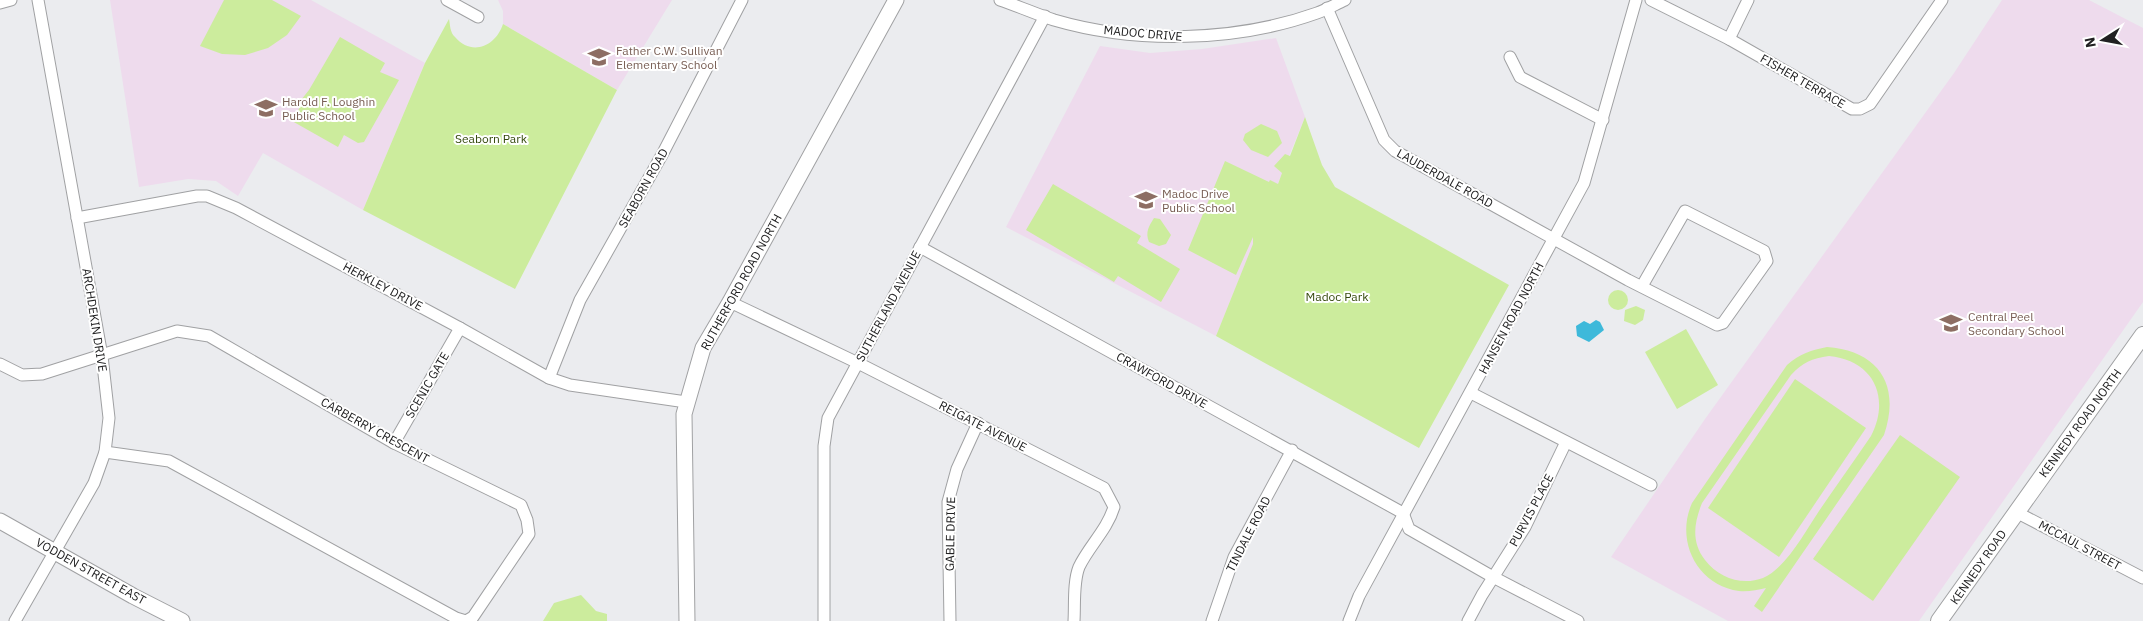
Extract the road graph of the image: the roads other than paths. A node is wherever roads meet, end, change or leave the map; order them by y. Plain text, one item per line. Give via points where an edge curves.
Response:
1 (11, 0) edge
2 (38, 0) edge
3 (447, 0) edge
4 (742, 0) edge
5 (896, 0) edge
6 (1000, 0) edge
7 (1345, 0) edge
8 (1636, 0) edge
9 (1651, 0) edge
10 (1748, 0) edge
11 (1942, 0) edge
12 (0, 3) edge
13 (1327, 8) junction
14 (1045, 16) junction
15 (478, 17) dead end
16 (1729, 39) junction
17 (1510, 57) dead end
18 (1603, 120) junction
19 (78, 218) junction
20 (1555, 238) junction
21 (920, 247) junction
22 (1642, 286) junction
23 (730, 302) junction
24 (460, 328) junction
25 (2143, 335) edge
26 (102, 356) junction
27 (858, 363) junction
28 (0, 364) edge
29 (549, 378) junction
30 (1471, 393) junction
31 (686, 402) junction
32 (978, 423) junction
33 (1566, 442) junction
34 (394, 443) junction
35 (1292, 450) junction
36 (105, 452) junction
37 (1651, 485) dead end
38 (2016, 512) junction
39 (1403, 513) junction
40 (0, 521) edge
41 (54, 551) junction
42 (1493, 577) junction
43 (2143, 578) edge
44 (15, 621) edge
45 (182, 621) edge
46 (466, 621) edge
47 (687, 621) edge
48 (824, 621) edge
49 (950, 621) edge
50 (1074, 621) edge
51 (1212, 621) edge
52 (1349, 621) edge
53 (1468, 621) edge
54 (1578, 621) edge
55 (1939, 621) edge

1 - 12 street
2 - 19 street, ARCHDEKIN DRIVE
3 - 15 street
4 - 29 street, SEABORN ROAD via 663,153 580,300
5 - 23 street, RUTHERFORD ROAD NORTH
6 - 14 street, MADOC DRIVE
7 - 13 street, MADOC DRIVE
8 - 18 street, HANSEN ROAD NORTH
9 - 16 street, FISHER TERRACE
10 - 16 street
11 - 16 street, FISHER TERRACE via 1870,104 1860,109 1852,109
13 - 14 street, MADOC DRIVE via 1271,26 1180,37 1096,29
13 - 20 street, LAUDERDALE ROAD via 1384,140 1395,151
14 - 21 street, SUTHERLAND AVENUE
17 - 18 street via 1520,77
18 - 20 street, HANSEN ROAD NORTH via 1584,183
19 - 24 street, HERKLEY DRIVE via 179,198 207,196 236,208
19 - 26 street, ARCHDEKIN DRIVE
20 - 22 street, LAUDERDALE ROAD
20 - 30 street, HANSEN ROAD NORTH
21 - 27 street, SUTHERLAND AVENUE
21 - 35 street, CRAWFORD DRIVE
22 - 22 street, LAUDERDALE ROAD via 1717,325 1723,323 1767,261 1767,256 1764,251 1685,210
23 - 27 street, REIGATE AVENUE
23 - 31 street, RUTHERFORD ROAD NORTH via 702,348
24 - 29 street, HERKLEY DRIVE
24 - 34 street, SCENIC GATE
25 - 38 main road, KENNEDY ROAD NORTH
26 - 28 street, CARBERRY CRESCENT via 42,374 22,375
26 - 34 street, CARBERRY CRESCENT via 177,331 209,336
26 - 36 street, ARCHDEKIN DRIVE via 110,418
27 - 32 street, REIGATE AVENUE
27 - 48 street, SUTHERLAND AVENUE via 828,418 824,446
29 - 31 street, HERKLEY DRIVE via 570,385
30 - 33 street
30 - 39 street, HANSEN ROAD NORTH
31 - 47 street, RUTHERFORD ROAD NORTH
32 - 49 street, GABLE DRIVE via 957,469 948,502
32 - 50 street, REIGATE AVENUE via 1104,488 1111,498 1114,507 1111,517 1078,570
33 - 37 street
33 - 42 street, PURVIS PLACE via 1525,527
34 - 46 street, CARBERRY CRESCENT via 521,505 529,534 473,617
35 - 39 street, CRAWFORD DRIVE
35 - 51 street, TINDALE ROAD via 1234,558
36 - 41 street, ARCHDEKIN DRIVE via 94,483
36 - 46 street, CARBERRY CRESCENT via 169,461
38 - 43 street, MCCAUL STREET
38 - 55 main road, KENNEDY ROAD
39 - 42 street via 1409,529
39 - 52 street, HANSEN ROAD NORTH
40 - 41 street, VODDEN STREET EAST
41 - 44 street, ARCHDEKIN DRIVE
41 - 45 street, VODDEN STREET EAST
42 - 53 street, PURVIS PLACE
42 - 54 street

